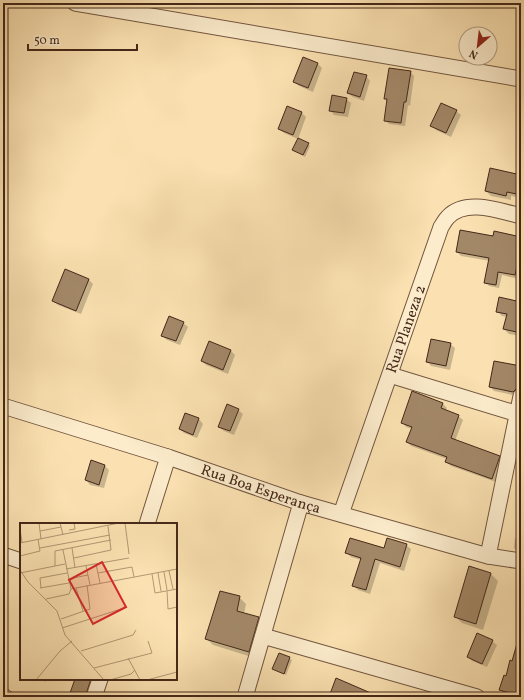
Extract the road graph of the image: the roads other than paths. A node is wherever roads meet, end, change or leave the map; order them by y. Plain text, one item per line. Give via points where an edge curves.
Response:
1 (75, 3) edge
2 (521, 79) edge
3 (521, 216) edge
4 (390, 375) junction
5 (521, 396) edge
6 (3, 406) edge
7 (518, 414) junction
8 (168, 458) junction
9 (301, 503) junction
10 (341, 514) junction
11 (147, 523) edge
12 (3, 555) edge
13 (488, 556) junction
14 (20, 561) edge
15 (521, 562) edge
16 (263, 636) junction
17 (100, 680) edge
18 (94, 697) edge
19 (245, 697) edge
20 (477, 697) edge

1 - 2 street
3 - 4 street, Rua Planeza 2 via 479,207 458,210 448,216 441,227
4 - 7 street
4 - 10 street, Rua Planeza 2
5 - 7 street
6 - 8 street, Rua Boa Esperança
7 - 13 street
8 - 9 street, Rua Boa Esperança
8 - 11 street
9 - 10 street, Rua Boa Esperança
9 - 16 street
10 - 13 street, Rua Boa Esperança
12 - 14 street
13 - 15 street, Rua Boa Esperança
16 - 19 street
16 - 20 street
17 - 18 street

